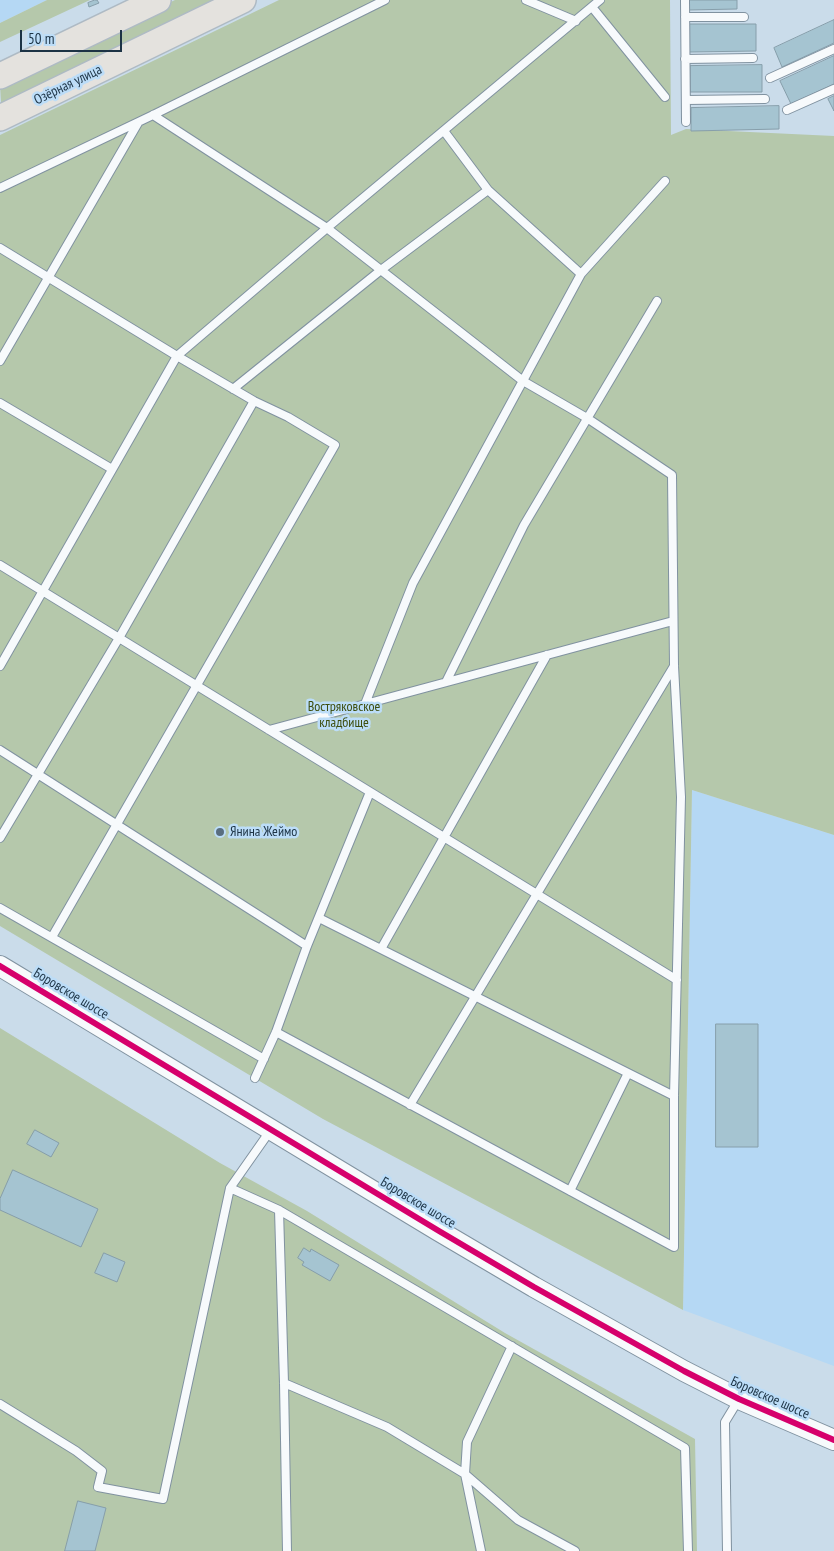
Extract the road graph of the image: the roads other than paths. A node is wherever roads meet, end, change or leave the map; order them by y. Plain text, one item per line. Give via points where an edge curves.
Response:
1 (158, 0) edge
2 (243, 0) edge
3 (385, 0) edge
4 (526, 0) edge
5 (600, 0) edge
6 (684, 0) edge
7 (592, 7) junction
8 (744, 16) dead end
9 (685, 17) junction
10 (576, 21) junction
11 (834, 49) edge
12 (685, 58) junction
13 (753, 58) dead end
14 (0, 76) edge
15 (770, 78) dead end
16 (834, 89) edge
17 (665, 98) dead end
18 (765, 99) dead end
19 (686, 100) junction
20 (787, 110) dead end
21 (153, 115) junction
22 (0, 118) edge
23 (139, 122) junction
24 (686, 122) dead end
25 (444, 131) junction
26 (665, 181) dead end
27 (0, 188) edge
28 (488, 190) junction
29 (327, 228) junction
30 (0, 248) edge
31 (381, 270) junction
32 (581, 274) junction
33 (49, 278) junction
34 (656, 301) dead end
35 (177, 356) junction
36 (0, 361) edge
37 (522, 381) junction
38 (233, 389) junction
39 (254, 401) junction
40 (0, 403) edge
41 (587, 418) junction
42 (112, 469) junction
43 (0, 565) edge
44 (42, 591) junction
45 (673, 621) junction
46 (119, 638) junction
47 (547, 655) junction
48 (0, 666) edge
49 (674, 666) junction
50 (446, 682) junction
51 (196, 686) junction
52 (365, 704) junction
53 (269, 730) junction
54 (0, 750) edge
55 (38, 774) junction
56 (370, 792) junction
57 (117, 824) junction
58 (444, 837) junction
59 (0, 838) edge
60 (536, 894) junction
61 (0, 908) edge
62 (319, 918) junction
63 (52, 937) junction
64 (307, 946) junction
65 (381, 949) junction
66 (0, 966) edge
67 (678, 980) junction
68 (475, 996) junction
69 (276, 1032) junction
70 (264, 1059) junction
71 (628, 1073) junction
72 (256, 1078) dead end
73 (674, 1096) junction
74 (410, 1105) junction
75 (271, 1130) junction
76 (230, 1188) junction
77 (570, 1191) junction
78 (280, 1210) junction
79 (512, 1346) junction
80 (284, 1383) junction
81 (739, 1399) junction
82 (0, 1404) edge
83 (834, 1440) edge
84 (465, 1474) junction
85 (287, 1551) edge
86 (481, 1551) edge
87 (575, 1551) edge
88 (688, 1551) edge
89 (728, 1551) edge

1 - 14 main road
2 - 22 main road, Озёрная улица
3 - 21 lane
4 - 10 lane
5 - 7 lane
6 - 9 lane
7 - 10 lane
7 - 17 lane
8 - 9 lane
9 - 12 lane
10 - 25 lane
11 - 15 lane
12 - 13 lane
12 - 19 lane
16 - 20 lane
18 - 19 lane
19 - 24 lane
21 - 23 lane
21 - 29 lane
23 - 27 lane
23 - 33 lane
25 - 28 lane
25 - 29 lane
26 - 32 lane
28 - 31 lane
28 - 32 lane
29 - 31 lane
29 - 35 lane
30 - 33 lane
31 - 37 lane
31 - 38 lane
32 - 37 lane
33 - 35 lane
33 - 36 lane
34 - 41 lane
35 - 38 lane
35 - 42 lane
37 - 41 lane
37 - 52 lane via 413,583
38 - 39 lane
39 - 46 lane
39 - 51 lane via 335,445
40 - 42 lane
41 - 45 lane via 672,475
41 - 50 lane via 524,524
42 - 44 lane
43 - 44 lane
44 - 46 lane
44 - 48 lane
45 - 47 lane
45 - 49 lane
46 - 51 lane
46 - 55 lane
47 - 50 lane
47 - 58 lane
49 - 60 lane
49 - 67 lane via 681,797
50 - 52 lane
51 - 53 lane
51 - 57 lane
52 - 53 lane
53 - 56 lane
54 - 55 lane
55 - 57 lane
55 - 59 lane
56 - 58 lane
56 - 62 lane
57 - 63 lane
57 - 64 lane
58 - 60 lane
58 - 65 lane
60 - 67 lane
60 - 68 lane
61 - 63 lane
62 - 64 lane
62 - 65 lane
63 - 70 lane
64 - 69 lane
65 - 68 lane
66 - 75 street, Боровское шоссе
67 - 73 lane
68 - 71 lane
68 - 74 lane
69 - 70 lane
69 - 74 lane
70 - 72 lane
71 - 73 lane
71 - 77 lane
73 - 77 lane via 674,1247
74 - 77 lane
75 - 76 lane
75 - 81 street, Боровское шоссе via 534,1287
76 - 78 lane
76 - 82 lane via 164,1499 98,1487 102,1471
78 - 79 lane
78 - 80 lane
79 - 84 lane via 467,1442
79 - 88 lane via 685,1448
80 - 84 lane via 387,1427
80 - 85 lane
81 - 83 street, Боровское шоссе
81 - 89 lane via 725,1422
84 - 86 lane
84 - 87 lane via 518,1520

